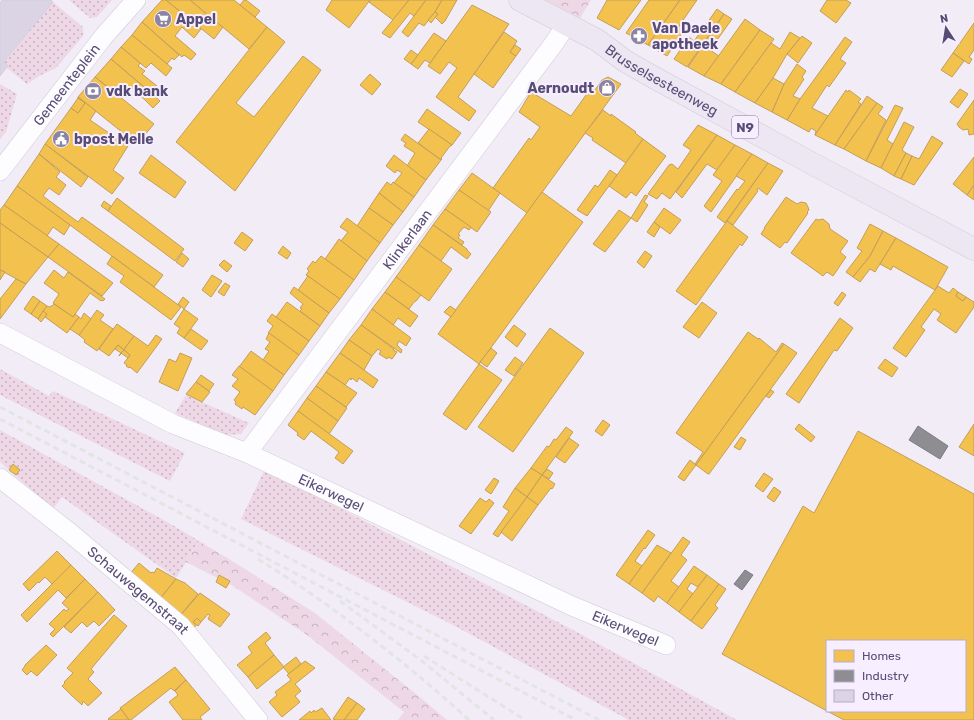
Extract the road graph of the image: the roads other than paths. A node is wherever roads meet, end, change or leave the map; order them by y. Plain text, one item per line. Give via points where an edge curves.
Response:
1 (136, 0) edge
2 (520, 0) edge
3 (566, 25) junction
4 (0, 171) edge
5 (974, 249) edge
6 (0, 332) edge
7 (247, 453) junction
8 (0, 478) edge
9 (666, 645) dead end
10 (258, 720) edge

1 - 4 street, Gemeenteplein via 104,36
2 - 3 main road, Brusselsesteenweg / N9
3 - 5 main road, Brusselsesteenweg / N9 via 597,40 625,61 660,81
3 - 7 street, Klinkerlaan
6 - 7 street, Eikerwegel via 173,424
7 - 9 street, Eikerwegel via 572,606
8 - 10 street, Schauwegemstraat via 181,626

